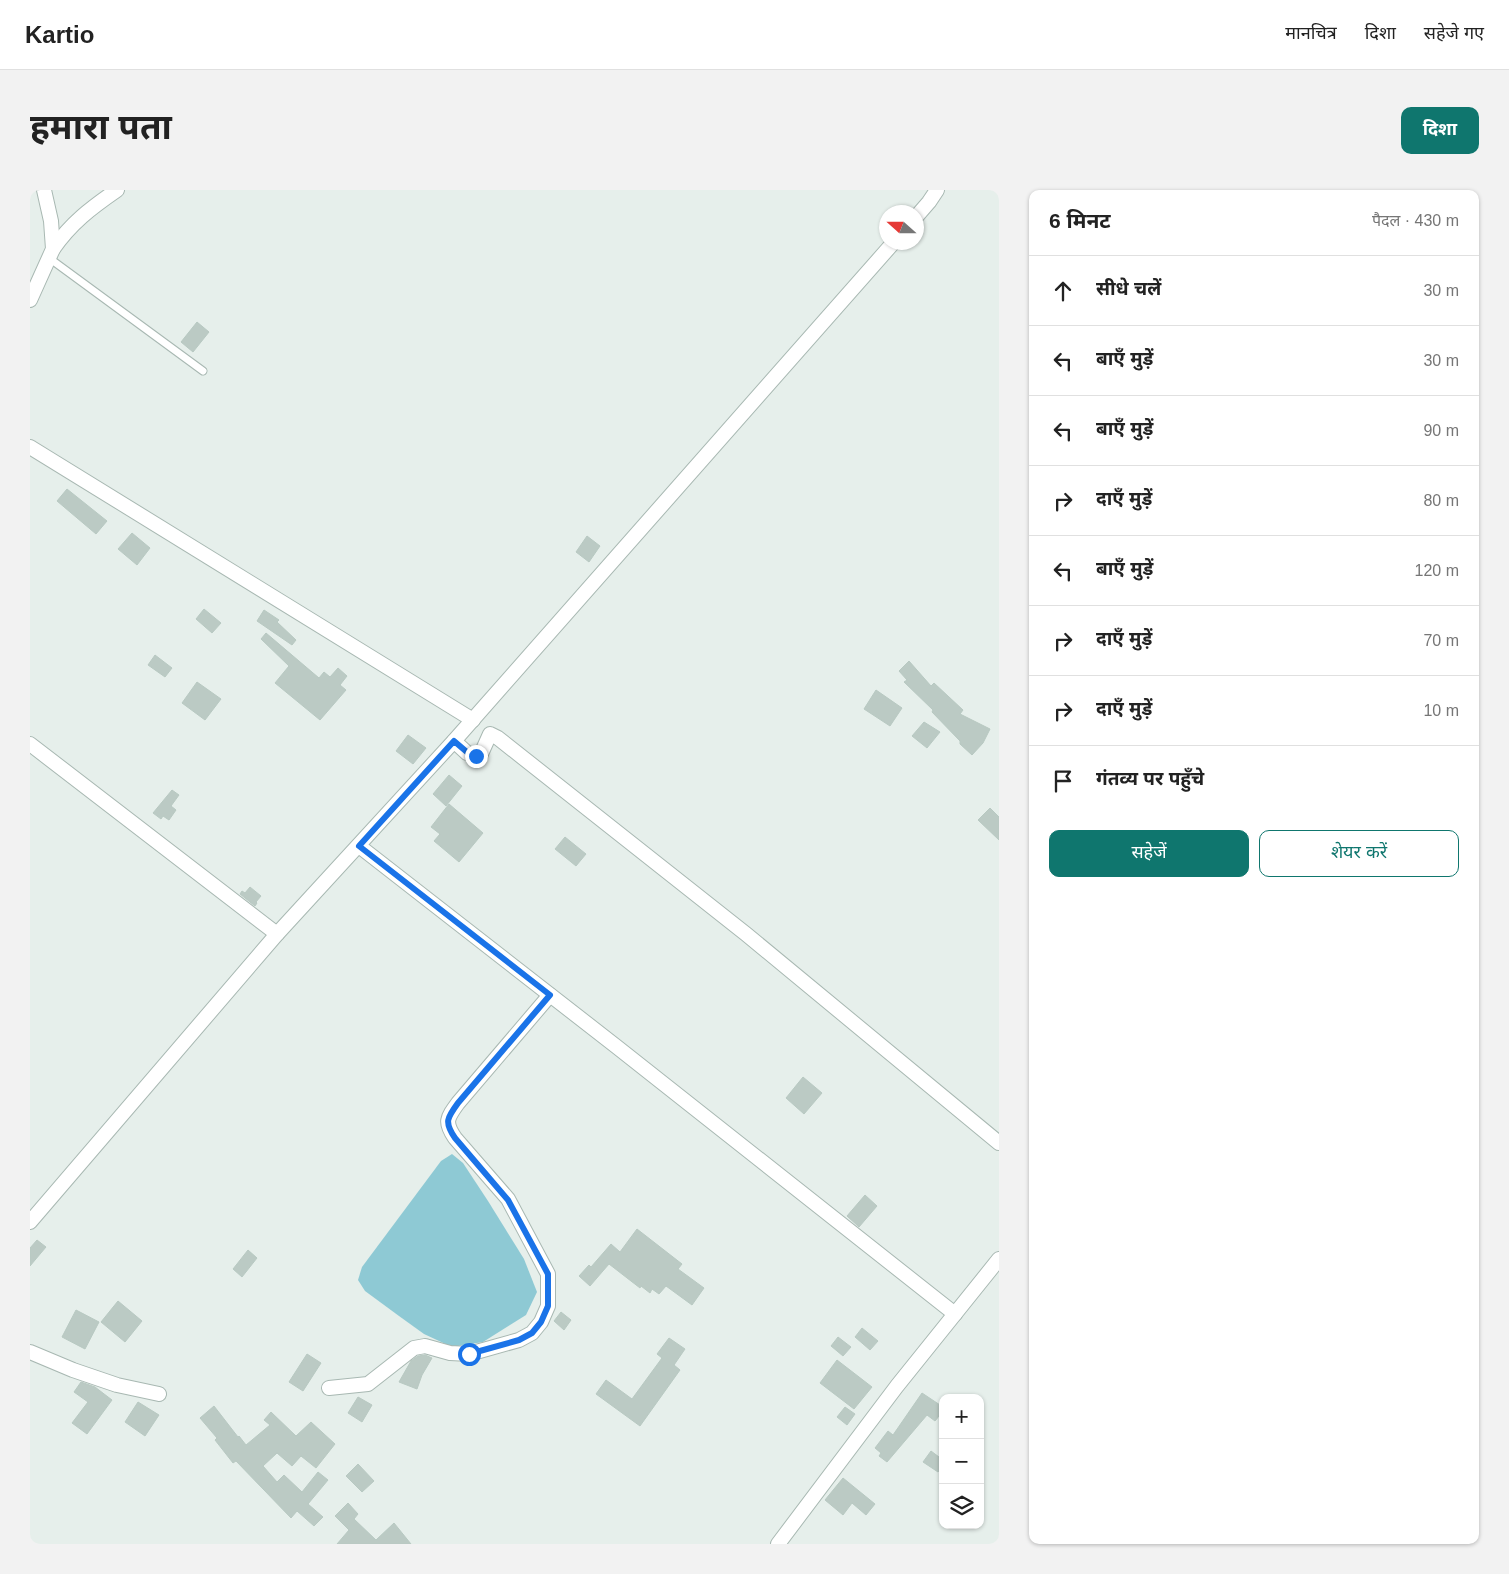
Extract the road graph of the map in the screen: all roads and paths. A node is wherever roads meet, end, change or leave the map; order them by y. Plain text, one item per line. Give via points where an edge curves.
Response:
1 (44, 190) edge
2 (117, 190) edge
3 (937, 190) edge
4 (924, 208) edge
5 (887, 250) edge
6 (51, 254) junction
7 (30, 300) edge
8 (203, 372) dead end
9 (30, 447) edge
10 (473, 720) junction
11 (454, 741) junction
12 (30, 744) edge
13 (359, 846) junction
14 (277, 934) junction
15 (550, 995) junction
16 (999, 1143) edge
17 (30, 1222) edge
18 (999, 1258) edge
19 (955, 1314) junction
20 (30, 1352) edge
21 (329, 1388) dead end
22 (159, 1394) dead end
23 (778, 1544) edge

1 - 6 street via 51,221
2 - 6 street via 65,232
3 - 4 street
5 - 10 street
6 - 7 street
6 - 8 lane
9 - 10 street
10 - 11 street
11 - 13 street
11 - 16 street via 476,756 481,754 490,734 498,738 746,934
12 - 14 street
13 - 14 street
13 - 15 street
14 - 17 street
15 - 19 street
15 - 21 street via 458,1103 448,1121 448,1128 455,1138 508,1200 548,1274 548,1306 541,1322 532,1333 519,1340 469,1354 425,1346 414,1348 368,1384
18 - 19 street
19 - 23 street
20 - 22 street via 117,1385

